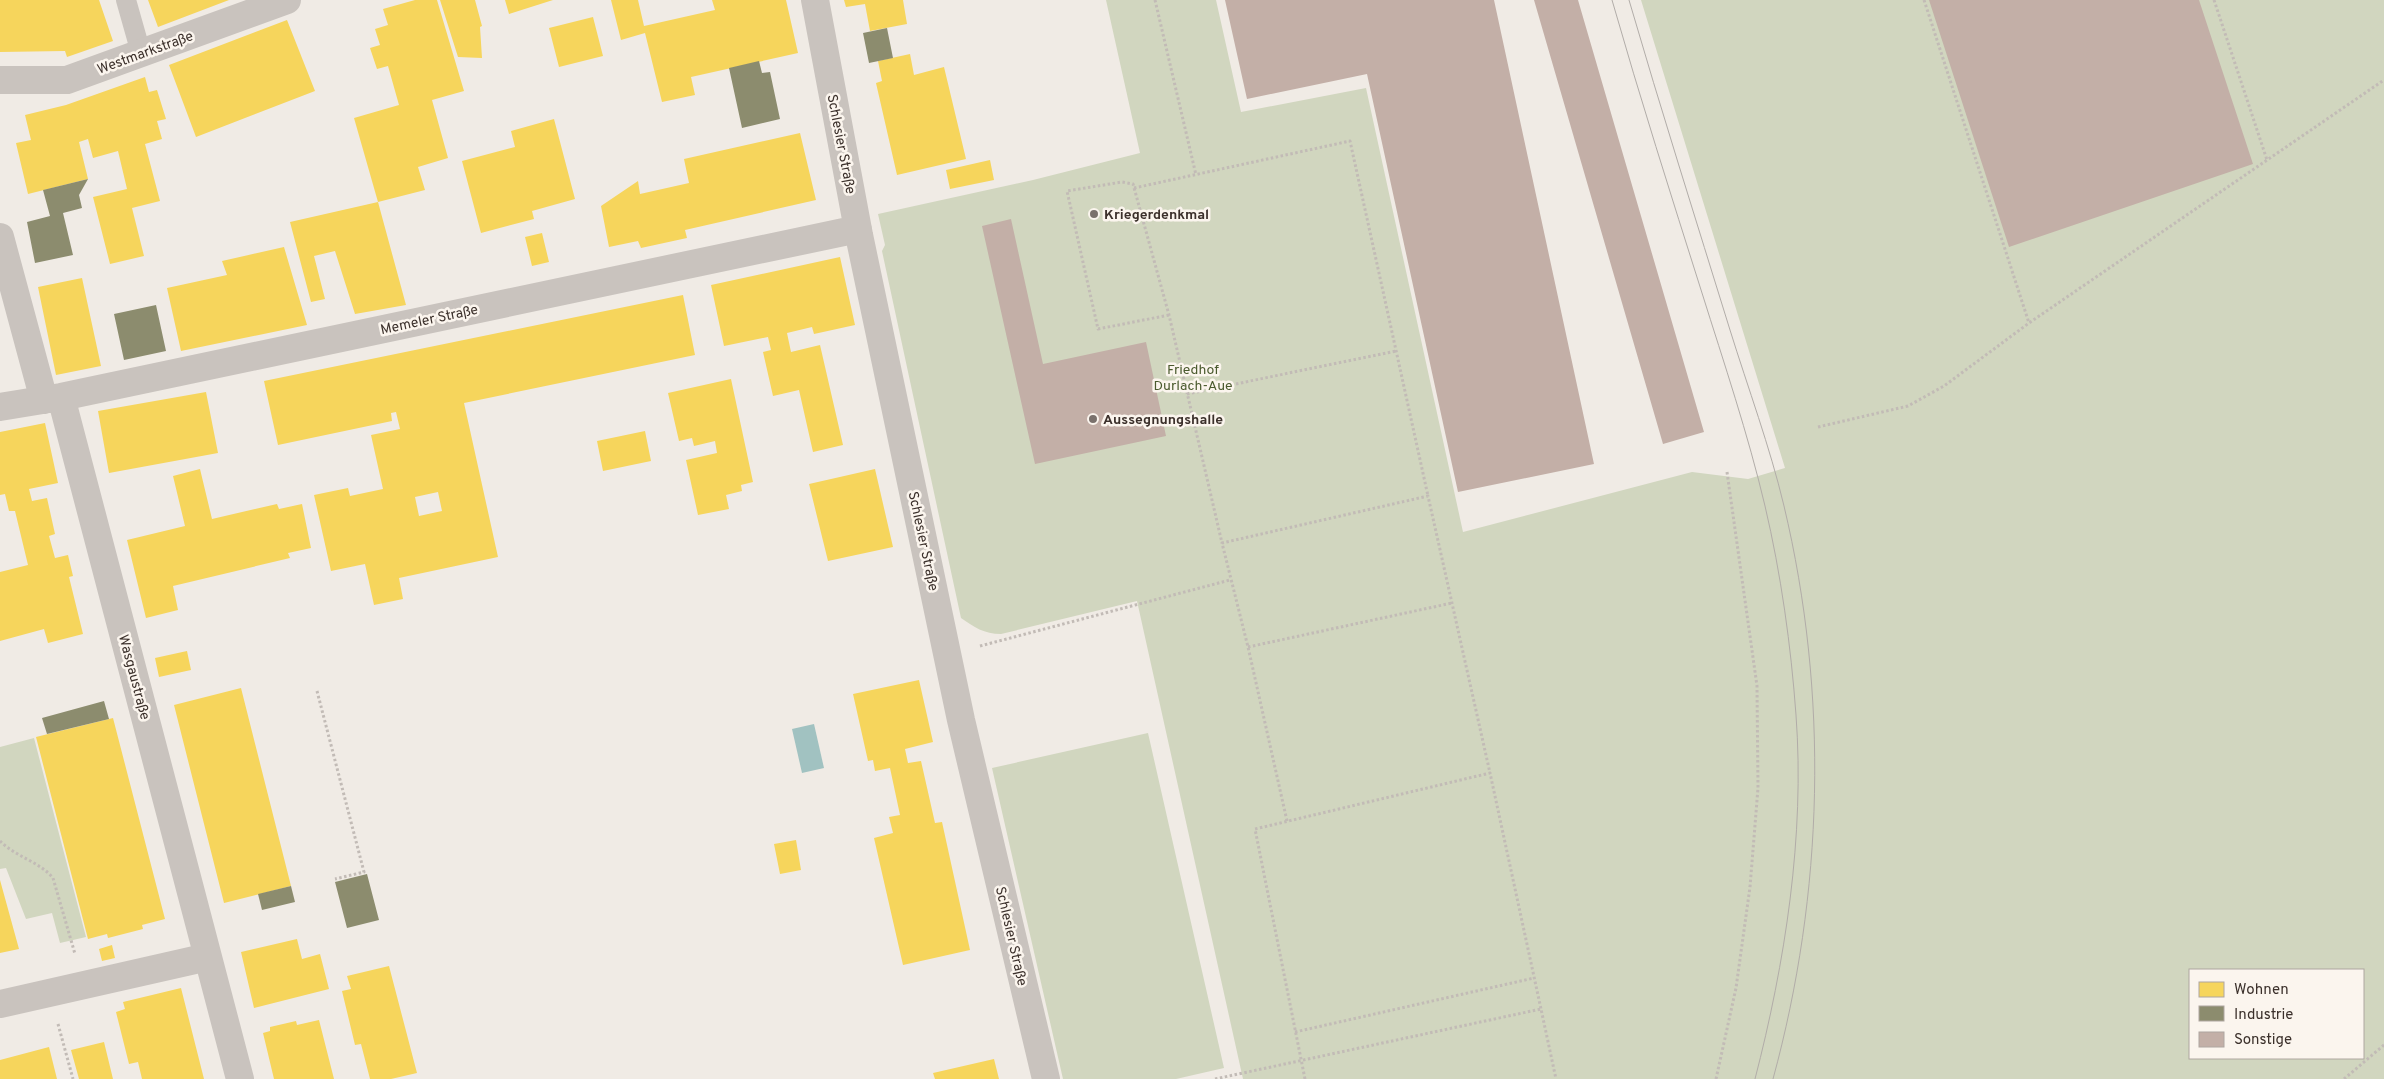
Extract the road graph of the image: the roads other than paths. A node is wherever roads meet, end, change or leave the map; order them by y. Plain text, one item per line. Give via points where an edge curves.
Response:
1 (126, 0) edge
2 (287, 0) edge
3 (815, 0) edge
4 (141, 53) junction
5 (0, 80) edge
6 (858, 229) junction
7 (0, 237) edge
8 (52, 398) junction
9 (0, 407) edge
10 (208, 957) junction
11 (0, 1004) edge
12 (240, 1079) edge
13 (1046, 1079) edge

1 - 4 lane
2 - 4 street, Westmarkstraße
3 - 6 street, Schlesier Straße
4 - 5 street, Westmarkstraße via 67,80
6 - 8 street, Memeler Straße
6 - 13 street, Schlesier Straße via 948,654
7 - 8 street, Wasgaustraße
8 - 9 street, Memeler Straße
8 - 10 street, Wasgaustraße
10 - 11 street
10 - 12 street, Wasgaustraße

